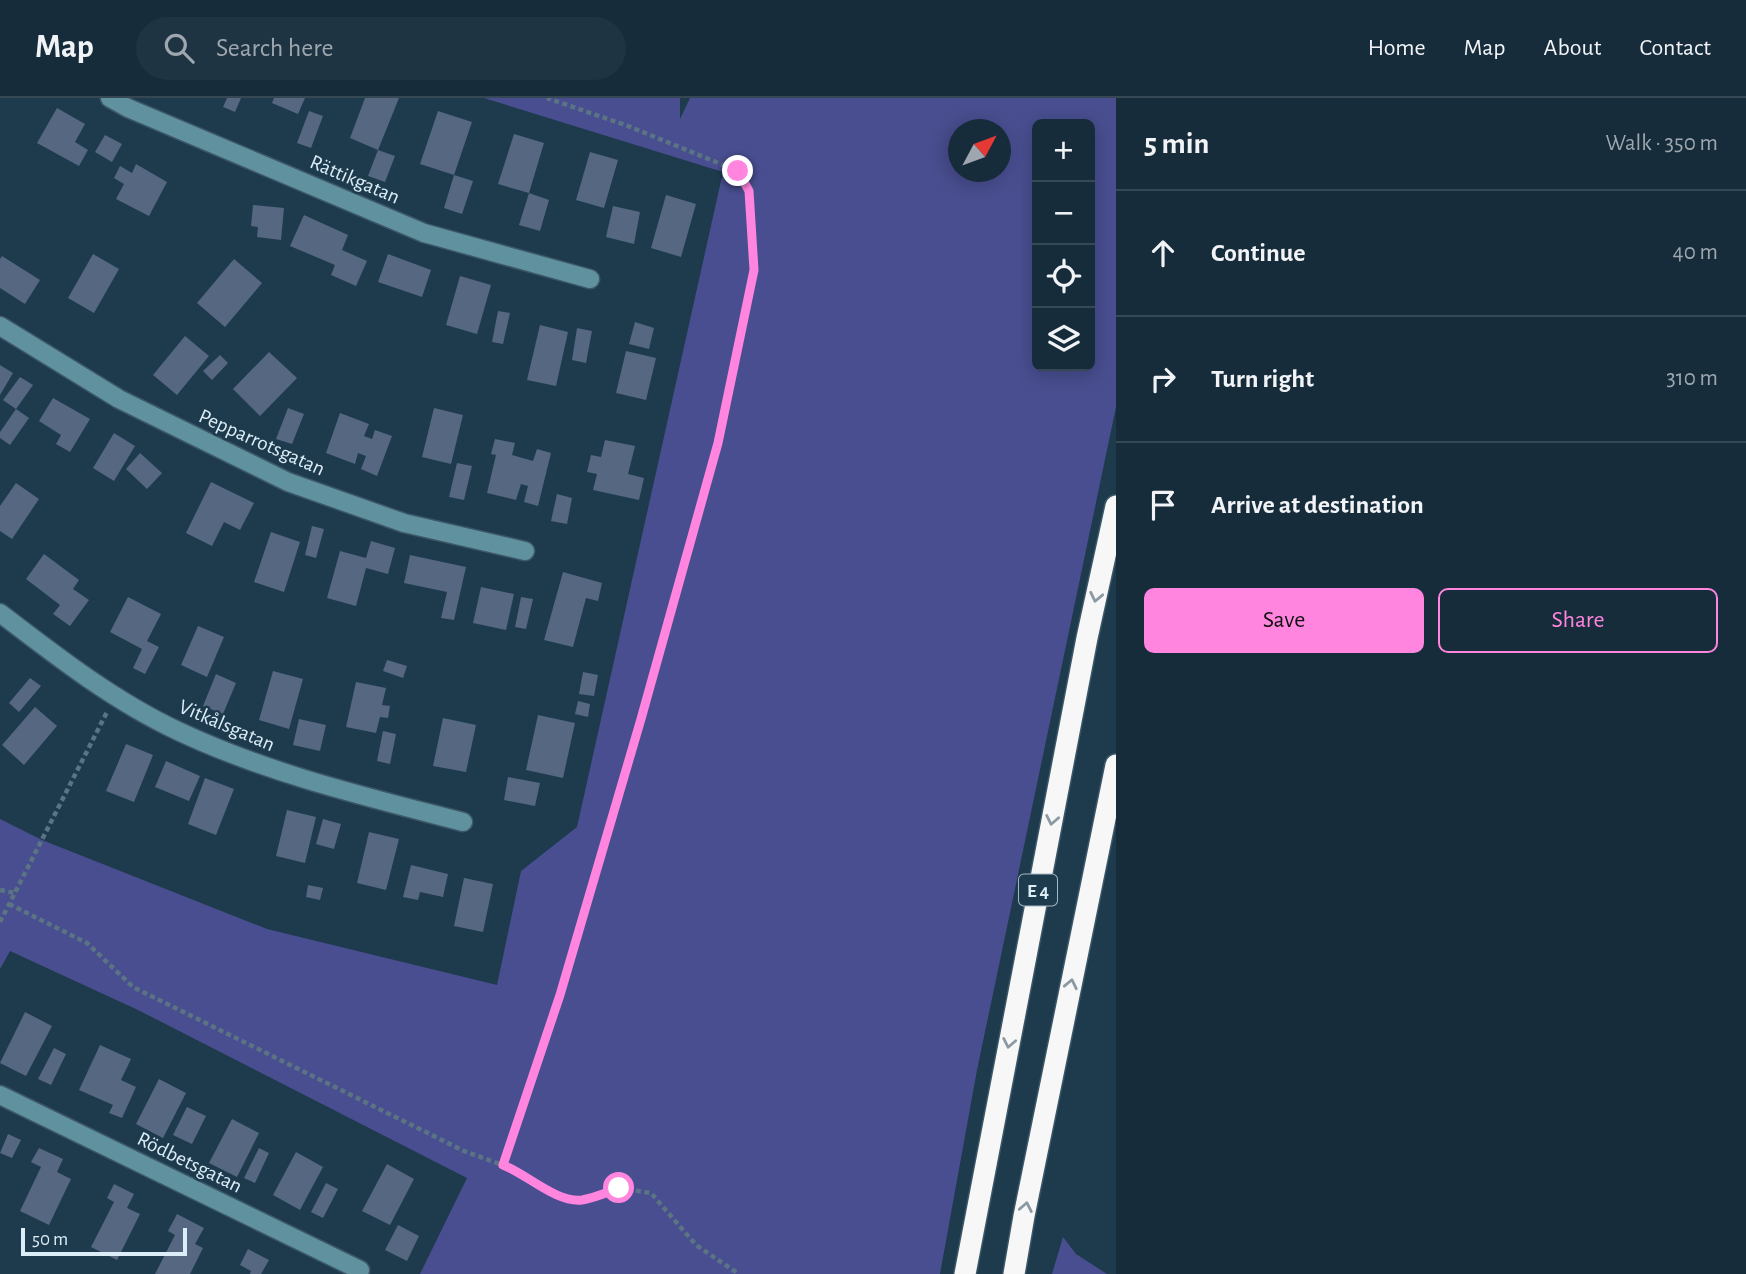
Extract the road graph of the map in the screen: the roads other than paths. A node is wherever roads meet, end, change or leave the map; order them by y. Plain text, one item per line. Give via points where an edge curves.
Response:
1 (110, 98) edge
2 (590, 279) dead end
3 (0, 326) edge
4 (1116, 506) edge
5 (524, 551) dead end
6 (0, 613) edge
7 (1116, 765) edge
8 (463, 822) dead end
9 (0, 1095) edge
10 (360, 1270) dead end
11 (965, 1274) edge
12 (1014, 1274) edge

1 - 2 street, Rättikgatan via 424,233
3 - 5 street, Pepparrotsgatan via 119,400 288,482 404,523
4 -> 11 highway, E 4
6 - 8 street, Vitkålsgatan via 116,695 177,730 331,787
12 -> 7 highway, E 4
9 - 10 street, Rödbetsgatan

